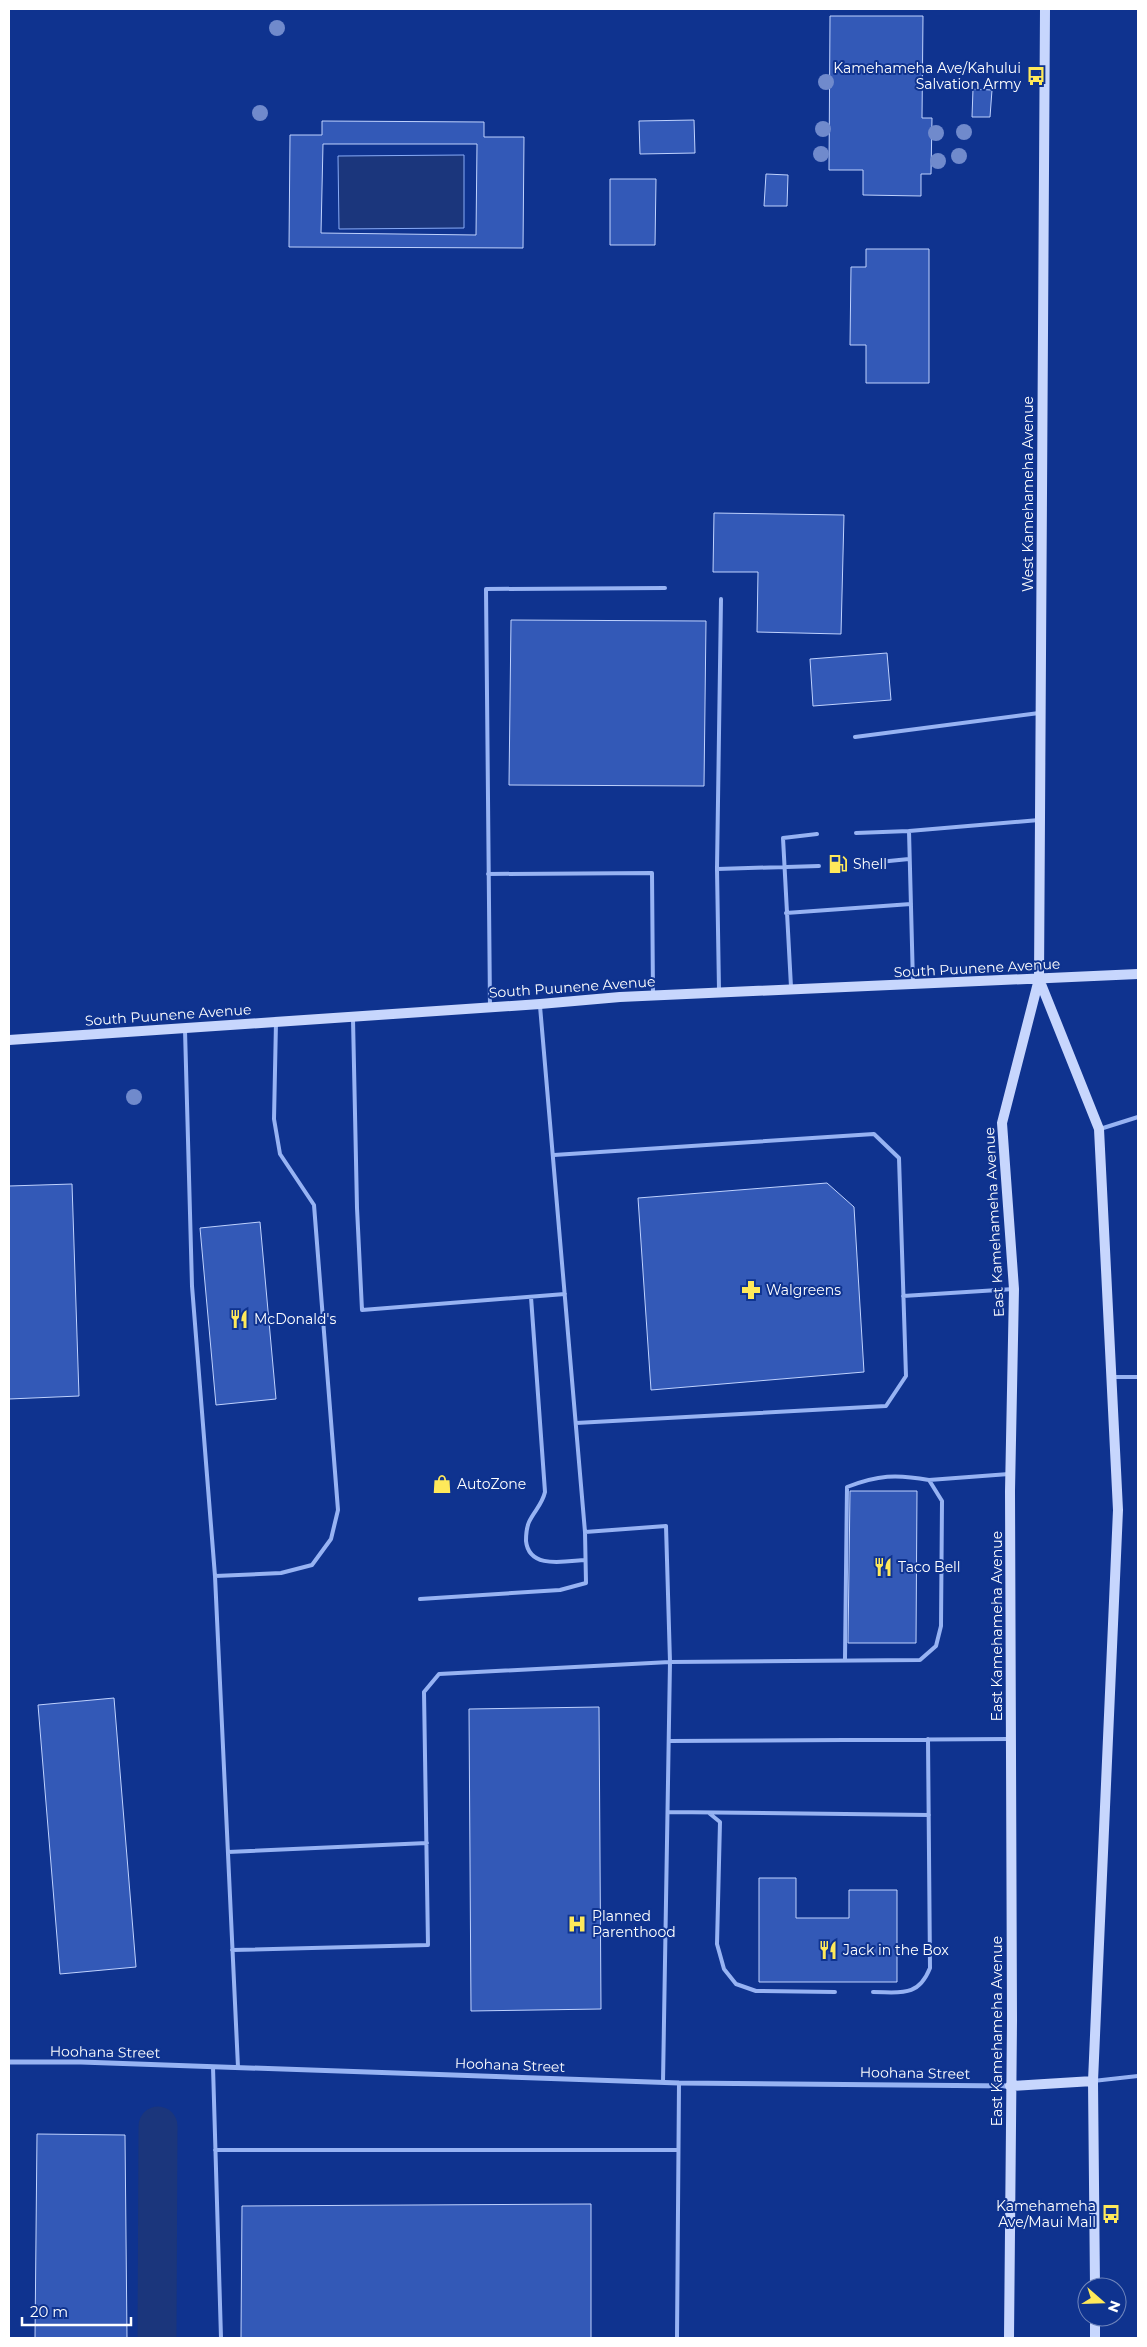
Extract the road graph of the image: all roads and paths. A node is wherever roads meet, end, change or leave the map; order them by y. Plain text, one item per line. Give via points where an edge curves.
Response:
1 (1045, 9) edge
2 (665, 588) dead end
3 (721, 599) dead end
4 (1041, 713) junction
5 (855, 738) dead end
6 (1041, 820) junction
7 (909, 831) junction
8 (856, 833) dead end
9 (817, 834) dead end
10 (909, 859) junction
11 (859, 864) dead end
12 (819, 866) dead end
13 (783, 868) junction
14 (716, 869) junction
15 (488, 874) junction
16 (911, 904) junction
17 (786, 913) junction
18 (1138, 974) edge
19 (1039, 979) junction
20 (913, 985) junction
21 (792, 990) junction
22 (719, 993) junction
23 (654, 995) junction
24 (540, 1004) junction
25 (490, 1007) junction
26 (353, 1016) junction
27 (276, 1021) junction
28 (185, 1027) junction
29 (9, 1040) edge
30 (1138, 1117) edge
31 (1099, 1129) junction
32 (554, 1155) junction
33 (1014, 1289) junction
34 (565, 1294) junction
35 (903, 1296) junction
36 (531, 1297) junction
37 (1138, 1377) edge
38 (1112, 1378) junction
39 (576, 1423) junction
40 (1011, 1474) junction
41 (929, 1480) junction
42 (585, 1532) junction
43 (586, 1560) junction
44 (215, 1576) junction
45 (420, 1599) dead end
46 (845, 1659) junction
47 (670, 1662) junction
48 (928, 1739) junction
49 (1011, 1739) junction
50 (669, 1741) junction
51 (668, 1812) junction
52 (709, 1812) junction
53 (929, 1815) junction
54 (427, 1843) junction
55 (228, 1852) junction
56 (232, 1950) junction
57 (835, 1992) dead end
58 (873, 1992) dead end
59 (9, 2062) edge
60 (213, 2067) junction
61 (238, 2067) junction
62 (1138, 2076) edge
63 (1093, 2081) junction
64 (663, 2082) junction
65 (678, 2083) junction
66 (1010, 2086) junction
67 (215, 2150) junction
68 (678, 2150) junction
69 (1095, 2277) edge
70 (221, 2338) edge
71 (677, 2338) edge
72 (1009, 2338) edge

1 - 4 street, West Kamehameha Avenue
2 - 15 lane via 486,588
3 - 14 lane
4 - 5 lane
4 - 6 street, West Kamehameha Avenue
6 - 7 lane
6 - 19 street, West Kamehameha Avenue
7 - 8 lane
7 - 10 lane
9 - 13 lane via 783,838
10 - 11 lane
10 - 16 lane
12 - 13 lane
13 - 14 lane
13 - 17 lane
14 - 22 lane
15 - 23 lane via 652,873
15 - 25 lane
16 - 17 lane
16 - 20 lane
17 - 21 lane
18 - 19 street, South Puunene Avenue
19 - 20 street, South Puunene Avenue
19 - 31 street
19 - 33 street, East Kamehameha Avenue via 1002,1123
20 - 21 street, South Puunene Avenue
21 - 22 street, South Puunene Avenue
22 - 23 street, South Puunene Avenue
23 - 24 street, South Puunene Avenue
24 - 25 street, South Puunene Avenue
24 - 32 lane
25 - 26 street, South Puunene Avenue
26 - 27 street, South Puunene Avenue
26 - 36 lane via 362,1310
27 - 28 street, South Puunene Avenue
27 - 44 lane via 274,1119 280,1154 314,1205 338,1510 331,1539 312,1565 281,1573
28 - 29 street, South Puunene Avenue
28 - 44 lane via 192,1286
30 - 31 lane
31 - 38 street
32 - 34 lane
32 - 35 lane via 874,1134 899,1158
33 - 35 lane
33 - 40 street, East Kamehameha Avenue
34 - 36 lane
34 - 39 lane
35 - 39 lane via 906,1376 886,1406
36 - 43 lane via 545,1492 542,1504 529,1522 527,1547 535,1558 549,1563
37 - 38 lane
38 - 63 street via 1118,1510
39 - 42 lane
40 - 41 lane
40 - 49 street, East Kamehameha Avenue
41 - 46 lane via 888,1475 847,1487
41 - 46 lane via 942,1500 941,1626 936,1646 920,1660
42 - 43 lane
42 - 47 lane via 666,1526
43 - 45 lane via 586,1583 560,1590
44 - 55 lane
46 - 47 lane
47 - 50 lane
47 - 54 lane via 439,1674 424,1692
48 - 49 lane
48 - 50 lane
48 - 53 lane
49 - 66 street, East Kamehameha Avenue
50 - 51 lane
51 - 52 lane
51 - 64 lane
52 - 53 lane
52 - 57 lane via 720,1822 717,1944 724,1969 736,1984 756,1991
53 - 58 lane via 930,1968 925,1982 909,1992
54 - 55 lane
54 - 56 lane via 428,1945
55 - 56 lane
56 - 61 lane
59 - 60 street, Hoohana Street
60 - 61 street, Hoohana Street
60 - 67 lane
61 - 64 street, Hoohana Street
62 - 63 lane
63 - 66 street
63 - 69 street
64 - 65 street, Hoohana Street
65 - 66 street, Hoohana Street
65 - 68 lane
66 - 72 street, East Kamehameha Avenue
67 - 68 lane
67 - 70 lane
68 - 71 lane

